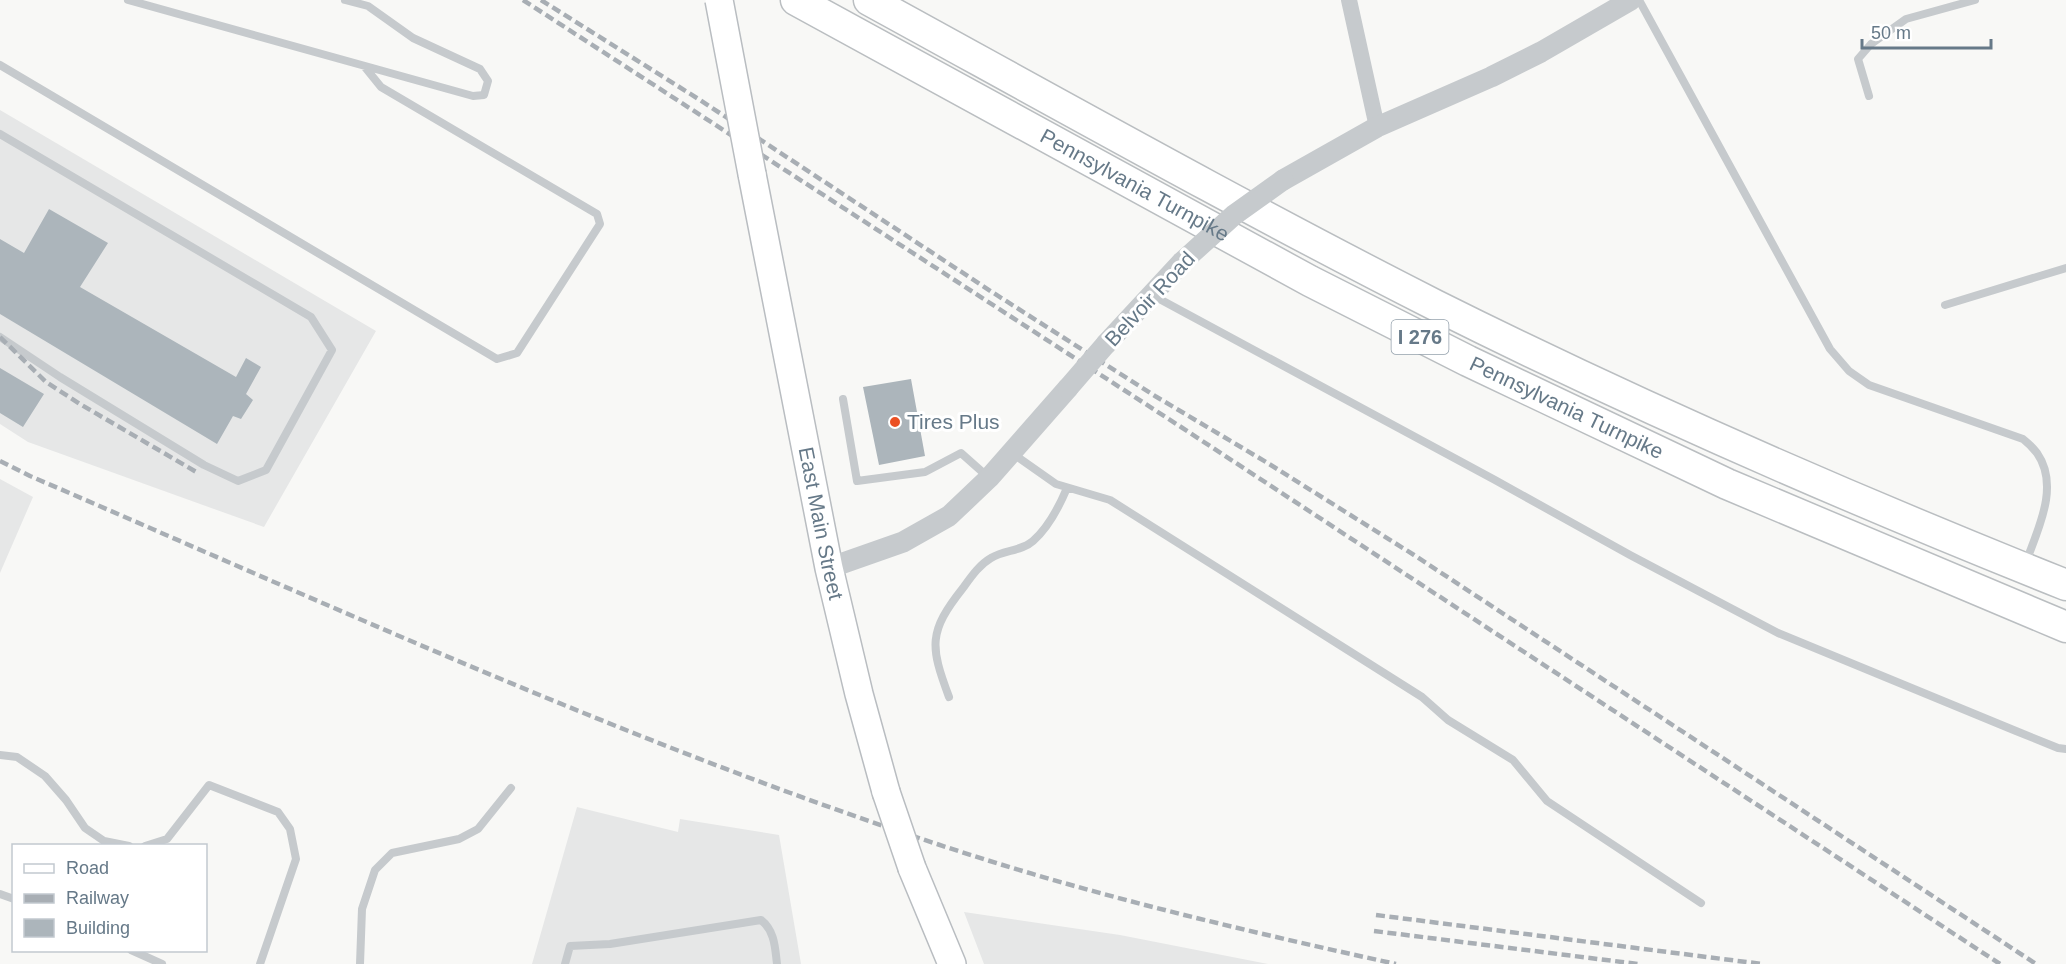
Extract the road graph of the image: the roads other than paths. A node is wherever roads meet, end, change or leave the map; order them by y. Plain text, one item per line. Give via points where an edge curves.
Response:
1 (128, 0) edge
2 (345, 0) edge
3 (719, 0) edge
4 (796, 0) edge
5 (869, 0) edge
6 (1349, 0) edge
7 (1631, 0) edge
8 (1639, 0) edge
9 (1975, 0) edge
10 (0, 65) edge
11 (364, 66) junction
12 (1869, 96) dead end
13 (1377, 127) junction
14 (0, 134) edge
15 (2066, 268) edge
16 (1151, 294) junction
17 (1945, 305) dead end
18 (0, 337) edge
19 (843, 399) dead end
20 (1011, 452) junction
21 (988, 478) junction
22 (1067, 488) junction
23 (829, 568) junction
24 (2024, 568) junction
25 (2066, 585) edge
26 (2066, 627) edge
27 (949, 697) dead end
28 (2066, 748) edge
29 (0, 755) edge
30 (512, 788) dead end
31 (119, 844) edge
32 (151, 844) edge
33 (1701, 903) dead end
34 (133, 952) edge
35 (162, 964) edge
36 (260, 964) edge
37 (360, 964) edge
38 (565, 964) edge
39 (777, 964) edge
40 (952, 964) edge

1 - 11 lane
2 - 11 lane via 368,6 413,38 480,69 488,81 484,95 473,96
3 - 23 main road, East Main Street, bridge
4 - 26 highway, Pennsylvania Turnpike / I 276 via 1310,281 1468,361 1727,484
5 - 24 highway, Pennsylvania Turnpike / I 276 via 1456,315 1687,424
6 - 13 street
7 - 13 street, Belvoir Road via 1541,52
8 - 24 lane via 1830,350 1869,385 2024,439 2037,453 2046,472 2047,498
9 - 12 lane via 1906,19 1871,44 1858,59
10 - 11 lane via 497,360 517,353 600,224 597,214 381,87
13 - 16 street, Belvoir Road, bridge via 1283,180 1234,215
14 - 18 lane via 311,317 332,350 266,470 238,481 204,465
15 - 17 lane
16 - 20 street, Belvoir Road, bridge
16 - 28 lane via 1778,633 2016,732
19 - 21 lane via 857,481 925,472 961,453
20 - 21 street, Belvoir Road
20 - 22 lane
21 - 23 street, Belvoir Road via 949,516 929,528 903,542
22 - 27 lane via 1040,535 1023,547 988,559 942,617 935,653
22 - 33 lane via 1110,500 1422,697 1448,720 1513,760 1547,801
23 - 40 main road, East Main Street, bridge via 886,792
24 - 25 highway, Pennsylvania Turnpike / I 276
29 - 31 lane via 17,757 45,776 85,828 104,841
30 - 37 lane via 478,830 459,839 392,853 375,870 362,909
32 - 36 lane via 167,839 209,785 278,812 290,829 296,859
34 - 35 lane
38 - 39 lane via 570,946 610,945 760,921 768,925 773,937

